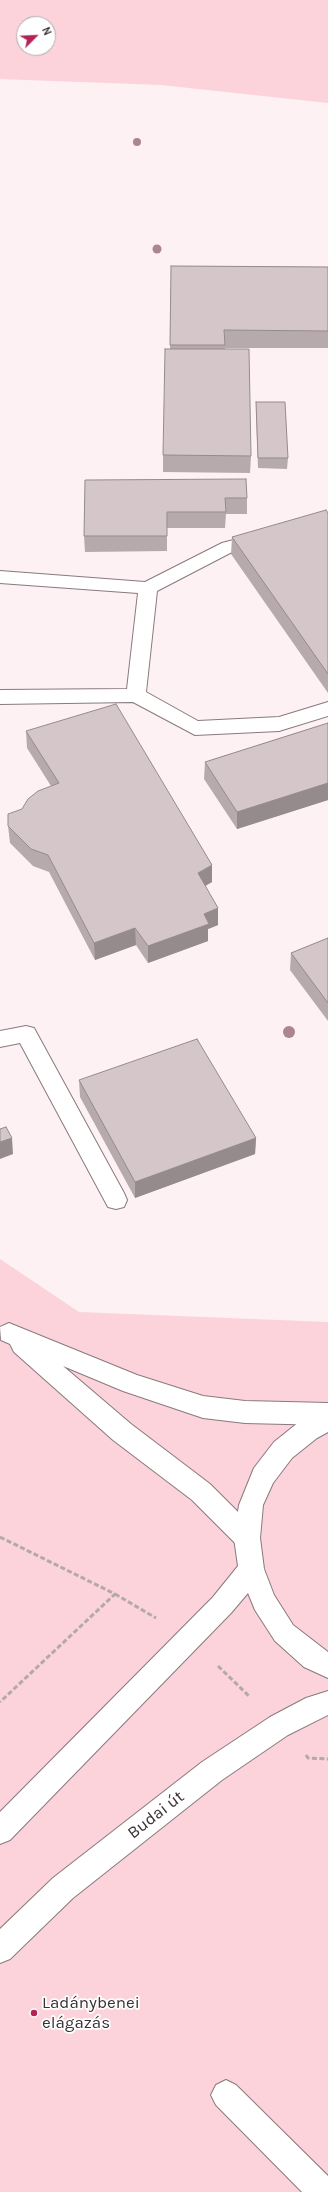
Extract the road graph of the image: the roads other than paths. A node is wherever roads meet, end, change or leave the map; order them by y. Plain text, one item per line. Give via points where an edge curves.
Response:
1 (274, 535) edge
2 (0, 577) edge
3 (148, 588) junction
4 (136, 695) junction
5 (0, 697) edge
6 (328, 709) edge
7 (0, 1039) edge
8 (116, 1200) dead end
9 (5, 1329) edge
10 (328, 1414) edge
11 (328, 1420) edge
12 (247, 1538) junction
13 (251, 1569) junction
14 (328, 1666) edge
15 (328, 1703) edge
16 (0, 1831) edge
17 (0, 1949) edge
18 (226, 2095) dead end
19 (322, 2192) edge

1 - 3 main road via 228,547
2 - 3 main road
3 - 4 main road
4 - 5 main road
4 - 6 main road via 195,728 279,724
7 - 8 main road via 26,1034
9 - 10 main road via 132,1384 203,1407 245,1412
9 - 12 main road via 122,1432 201,1492
11 - 12 main road via 308,1430 283,1450 263,1476 252,1505
12 - 13 main road
13 - 14 main road via 264,1602 284,1633 313,1658
13 - 16 main road via 222,1605
15 - 17 main road, Budai út via 315,1706 279,1726 212,1771 63,1888
18 - 19 main road

